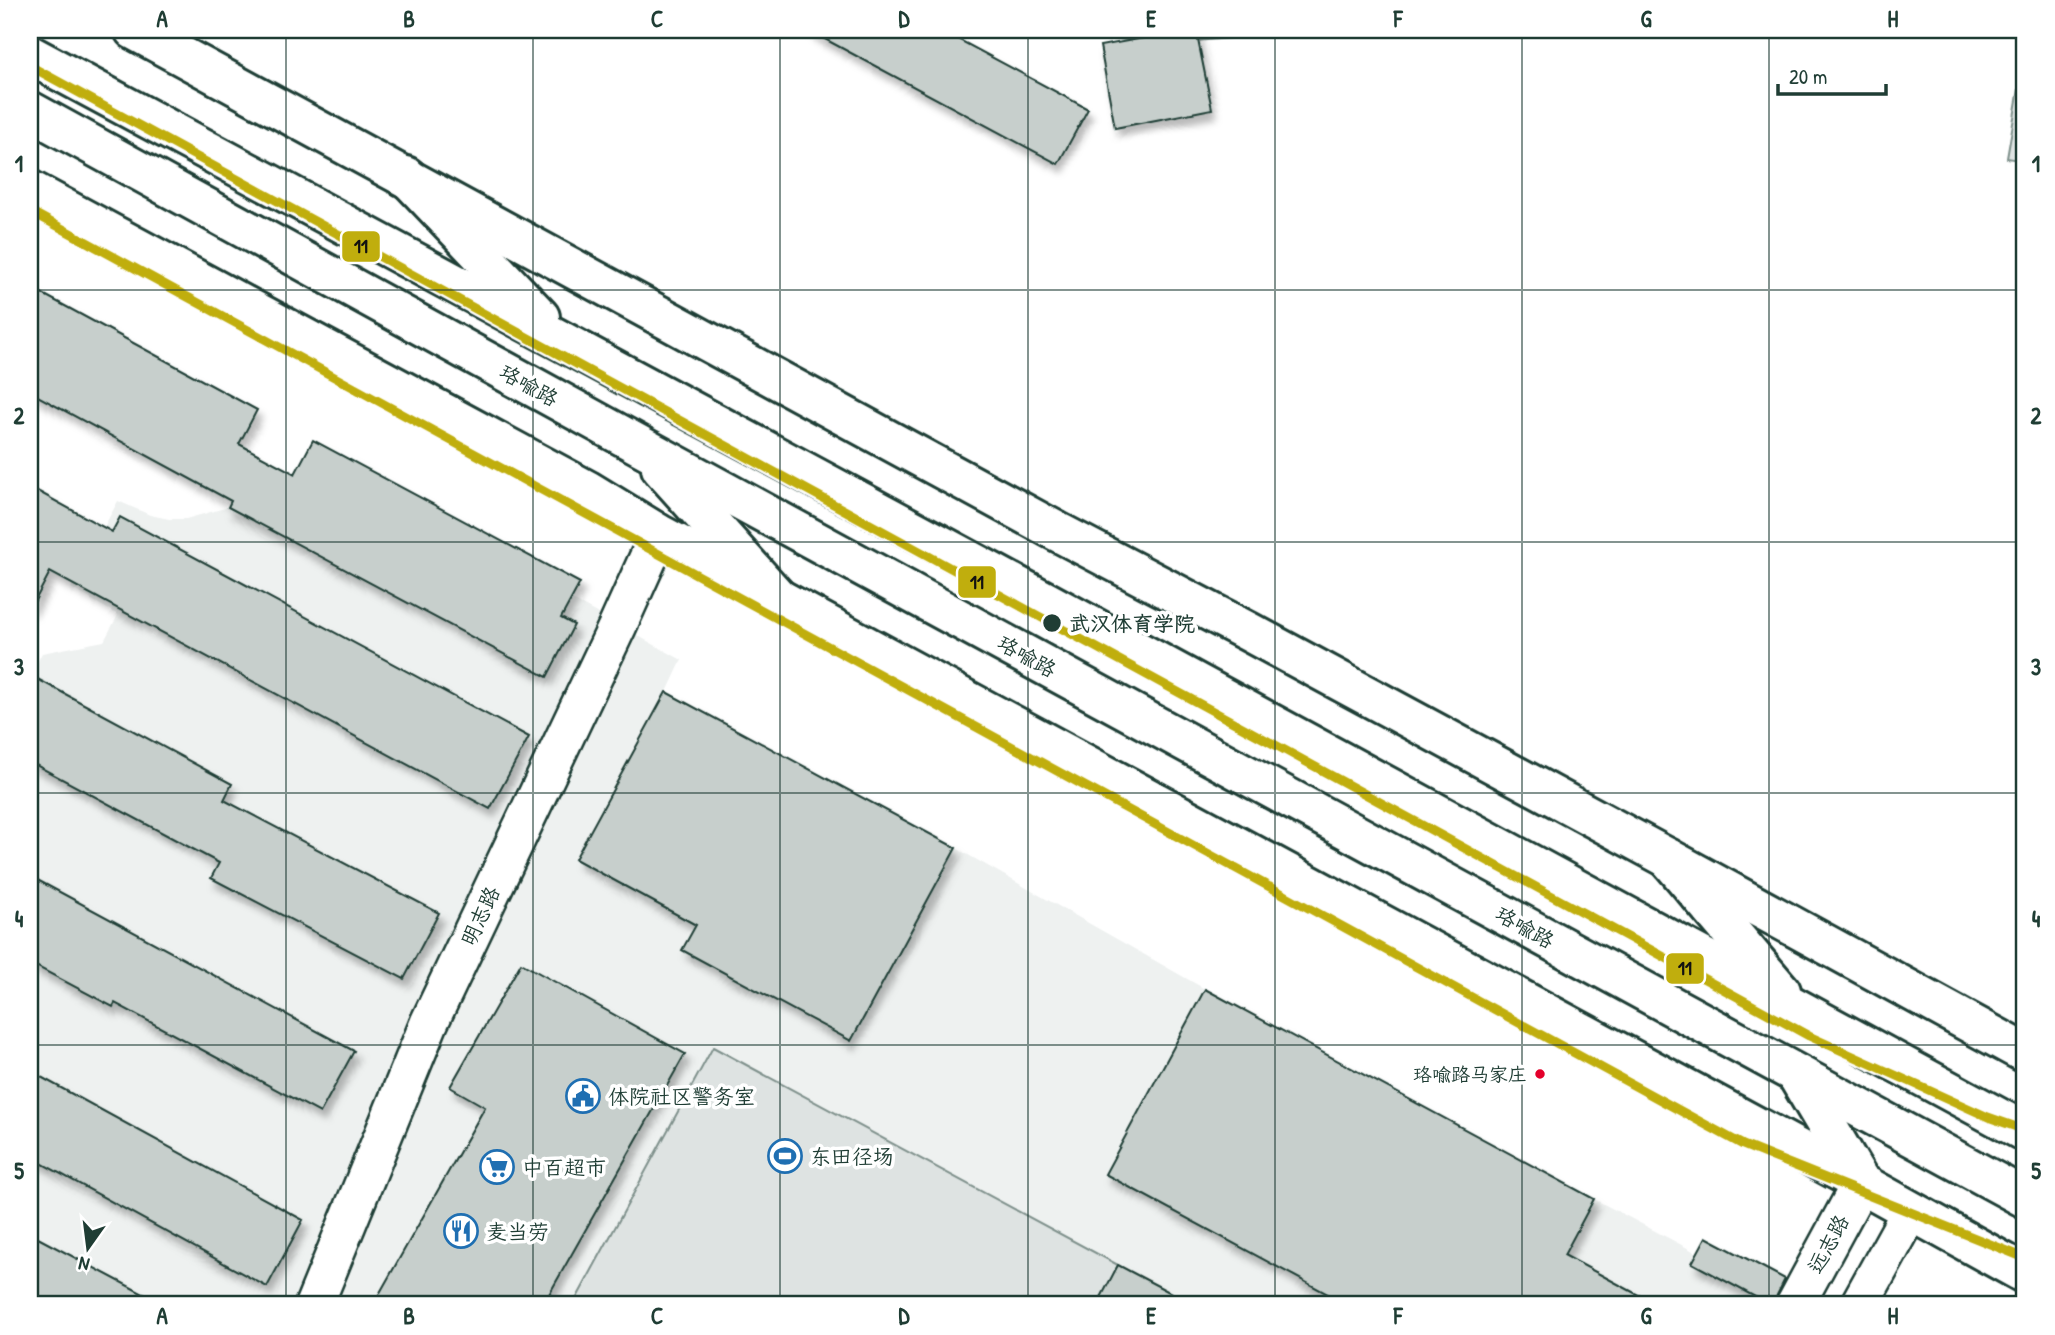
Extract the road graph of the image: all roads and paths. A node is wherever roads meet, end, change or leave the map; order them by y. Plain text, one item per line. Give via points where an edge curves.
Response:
1 (134, 30) edge
2 (30, 55) edge
3 (30, 111) edge
4 (406, 176) junction
5 (30, 190) edge
6 (563, 342) junction
7 (640, 446) junction
8 (659, 534) junction
9 (778, 598) junction
10 (1668, 858) junction
11 (1796, 1008) junction
12 (2025, 1053) edge
13 (1797, 1075) junction
14 (2025, 1132) edge
15 (1861, 1183) junction
16 (2025, 1198) edge
17 (1911, 1211) junction
18 (2025, 1274) edge
19 (314, 1305) edge
20 (1795, 1305) edge
21 (1858, 1305) edge

1 - 4 main road
2 - 6 main road
3 - 7 main road, 珞喻路
4 - 6 main road
4 - 10 main road
5 - 8 main road via 587,490
6 - 11 main road
7 - 9 main road
7 - 13 main road, 珞喻路
8 - 9 main road
8 - 19 street, 明志路 via 429,1023
9 - 15 main road
10 - 11 main road
10 - 12 main road
11 - 14 main road
13 - 15 main road
13 - 16 main road, 珞喻路
15 - 17 main road
15 - 20 street, 远志路
17 - 18 main road
17 - 21 street

